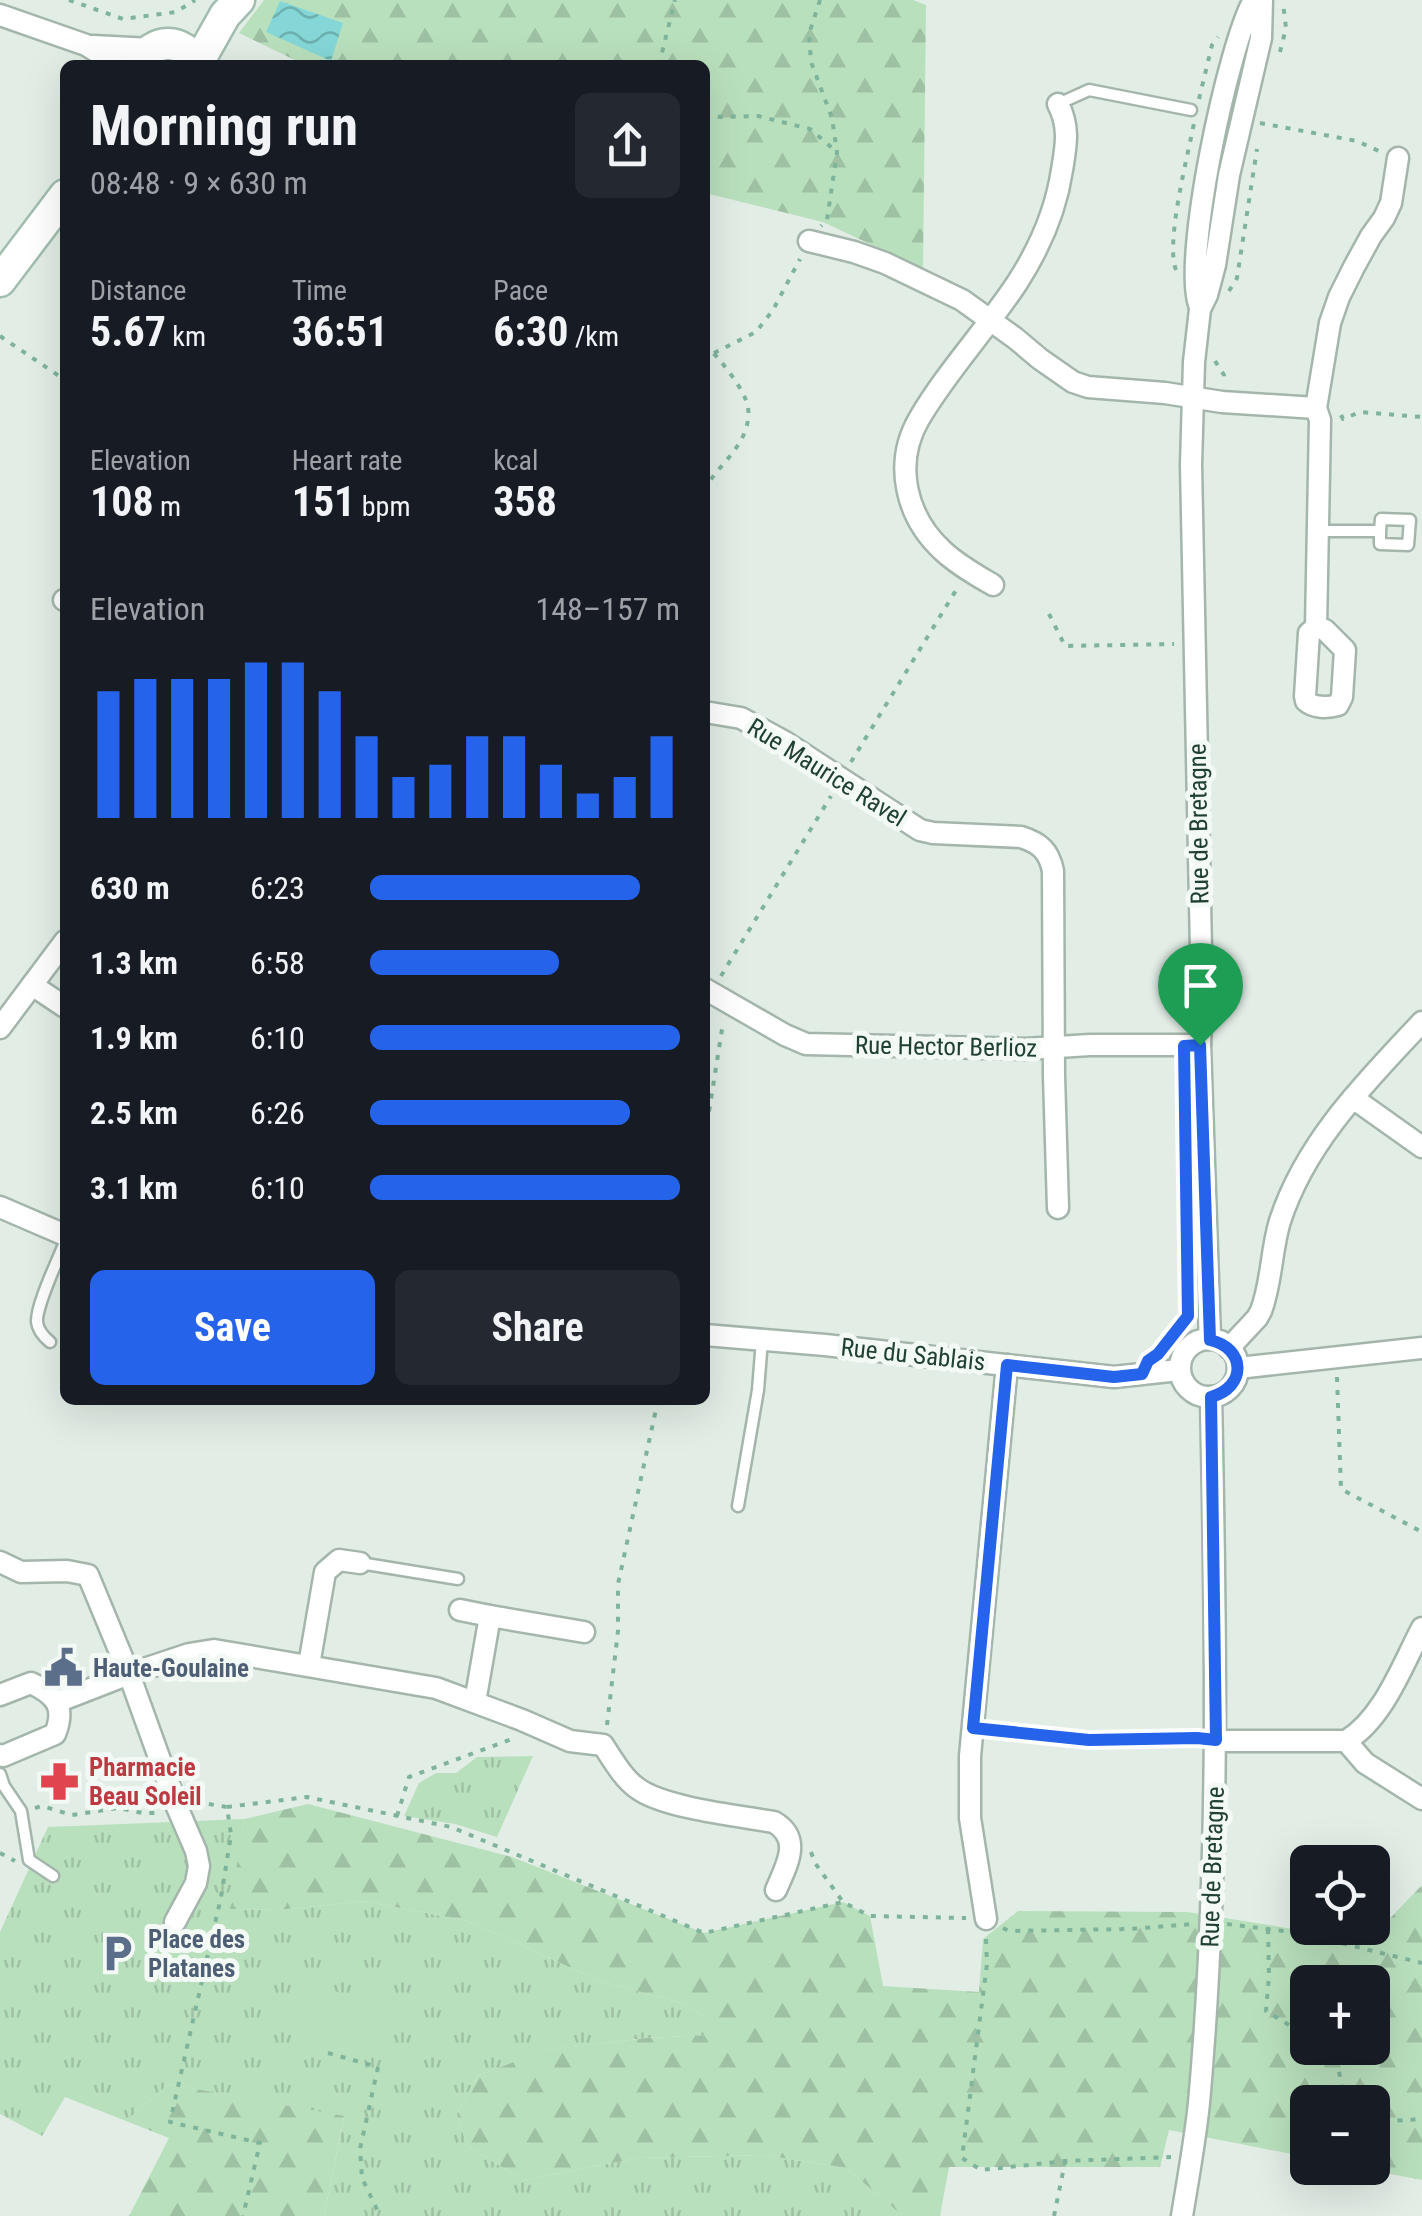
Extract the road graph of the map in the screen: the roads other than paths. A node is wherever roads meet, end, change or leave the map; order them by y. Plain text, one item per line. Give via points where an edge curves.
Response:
1 (6, 0) edge
2 (1254, 0) edge
3 (1262, 0) edge
4 (232, 8) edge
5 (0, 16) edge
6 (86, 45) junction
7 (173, 58) edge
8 (110, 60) edge
9 (1058, 104) joint
10 (1191, 110) dead end
11 (1398, 158) road end
12 (60, 202) edge
13 (809, 241) road end
14 (0, 281) edge
15 (1200, 309) junction
16 (990, 320) junction
17 (1192, 397) junction
18 (1316, 408) junction
19 (1318, 531) junction
20 (1380, 531) junction
21 (1409, 534) junction
22 (1422, 534) edge
23 (993, 585) dead end
24 (1316, 627) dead end
25 (710, 713) edge
26 (60, 948) edge
27 (32, 986) junction
28 (710, 992) edge
29 (60, 1004) edge
30 (1422, 1022) edge
31 (0, 1028) edge
32 (1200, 1045) junction
33 (1054, 1046) junction
34 (1353, 1098) junction
35 (1422, 1147) edge
36 (0, 1207) edge
37 (1058, 1208) dead end
38 (60, 1236) edge
39 (60, 1251) edge
40 (710, 1335) edge
41 (762, 1339) junction
42 (50, 1342) dead end
43 (1422, 1348) edge
44 (1226, 1352) junction
45 (1007, 1365) junction
46 (1180, 1370) junction
47 (1211, 1397) junction
48 (738, 1506) dead end
49 (0, 1562) edge
50 (360, 1562) joint
51 (458, 1579) dead end
52 (460, 1610) dead end
53 (490, 1616) junction
54 (1422, 1628) edge
55 (584, 1632) dead end
56 (309, 1665) junction
57 (129, 1674) junction
58 (0, 1694) edge
59 (57, 1702) junction
60 (475, 1702) junction
61 (1216, 1740) junction
62 (1346, 1741) junction
63 (0, 1755) edge
64 (0, 1774) edge
65 (1422, 1799) edge
66 (53, 1876) dead end
67 (776, 1890) dead end
68 (986, 1919) road end
69 (175, 1922) dead end
70 (1182, 2216) edge

1 - 5 street
2 - 15 street, Rue de Bretagne via 1237,40 1205,189 1194,262
3 - 15 street, Rue de Bretagne via 1215,265
4 - 7 street
5 - 6 street
6 - 7 street
6 - 8 street
9 - 10 lane via 1089,90
9 - 16 street via 1067,139 1060,185 1045,232
11 - 18 street via 1391,202 1330,323
12 - 14 street
13 - 16 street via 909,273
15 - 17 street, Rue de Bretagne
16 - 17 street via 1073,382
16 - 23 street via 918,421 904,472 910,505 930,536
17 - 18 street
17 - 32 street, Rue de Bretagne
18 - 19 street
19 - 20 lane
19 - 24 street
20 - 21 lane via 1380,544 1408,546
20 - 21 lane via 1381,519 1410,520
21 - 22 lane
25 - 33 street, Rue Maurice Ravel via 742,718 920,830 1021,837 1044,849 1053,871
26 - 27 street
27 - 29 street
27 - 31 street
28 - 33 street, Rue Hector Berlioz via 806,1044
30 - 34 street
32 - 33 street, Rue Hector Berlioz
32 - 44 street, Rue de Bretagne
33 - 37 street, Rue Maurice Ravel
34 - 35 street
34 - 44 street via 1298,1177 1276,1234 1261,1310
36 - 38 street
39 - 42 lane via 37,1321
40 - 41 street, Rue du Sablais
41 - 45 street, Rue du Sablais
41 - 48 lane
43 - 44 street via 1337,1357
44 - 46 street via 1198,1342 1181,1358
44 - 47 street via 1236,1378
45 - 46 street, Rue du Sablais via 1114,1377
45 - 68 street via 973,1728 970,1818
46 - 47 street via 1190,1391
47 - 61 street, Rue de Bretagne
49 - 57 street via 21,1572 88,1575
50 - 51 lane
50 - 56 street via 339,1560 325,1572
52 - 53 street
53 - 55 street
53 - 60 street
54 - 62 street via 1376,1714
56 - 57 street via 214,1650
56 - 60 street via 436,1688
57 - 59 street
57 - 69 street via 196,1851 196,1883
58 - 59 street via 31,1683
59 - 63 street via 61,1720 55,1734
60 - 67 street via 570,1741 603,1745 637,1788 659,1799 774,1822 790,1838 792,1854
61 - 62 street
61 - 70 street, Rue de Bretagne via 1198,2106
62 - 65 street via 1365,1763
64 - 66 lane via 21,1811 29,1860

